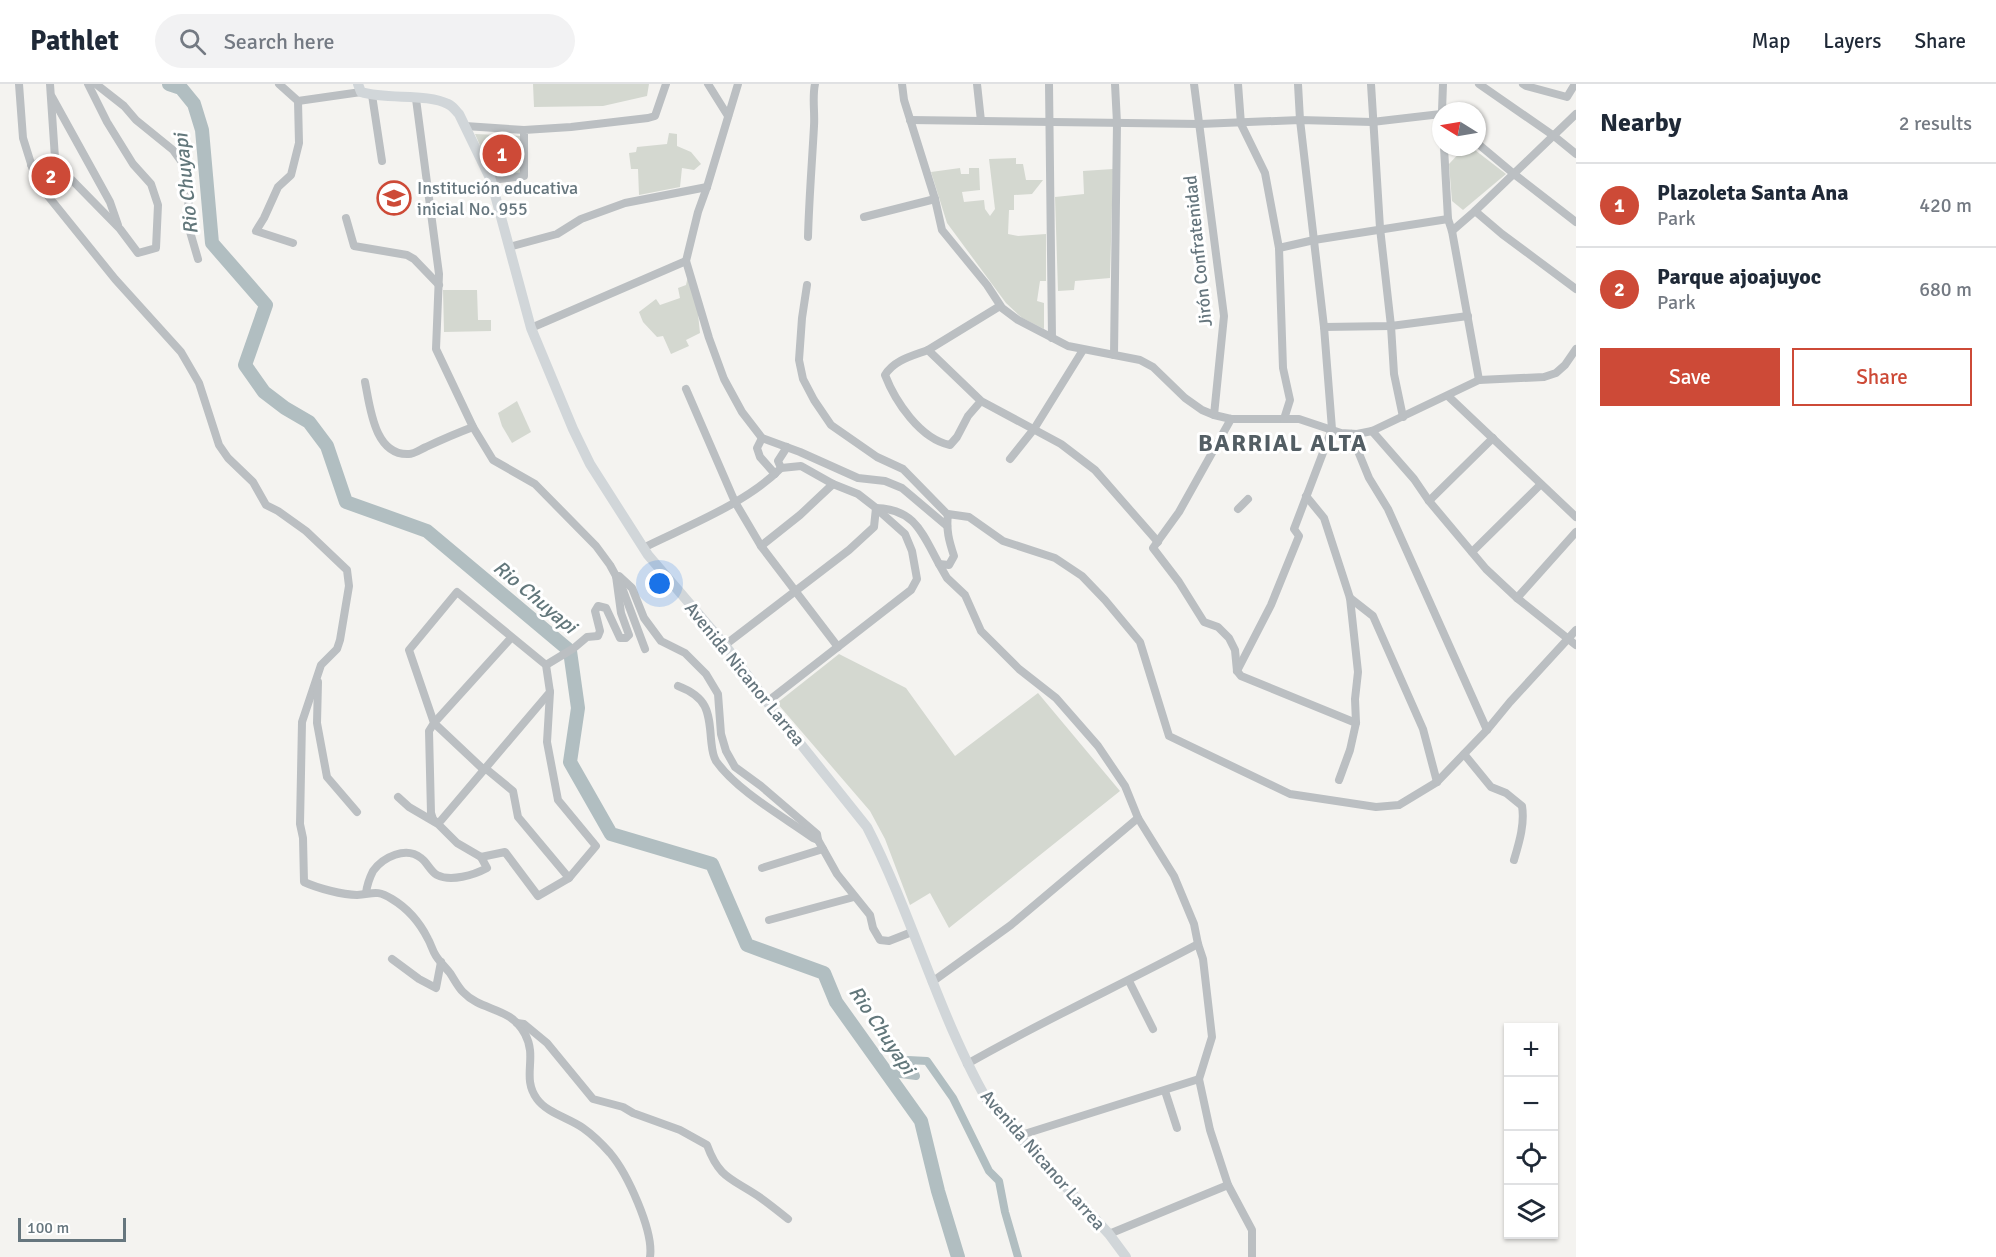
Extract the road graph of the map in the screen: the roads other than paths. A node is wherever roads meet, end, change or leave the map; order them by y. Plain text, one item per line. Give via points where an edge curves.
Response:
1 (19, 84) edge
2 (50, 84) edge
3 (88, 84) edge
4 (96, 84) edge
5 (279, 84) edge
6 (666, 84) edge
7 (708, 84) edge
8 (738, 84) edge
9 (815, 84) edge
10 (902, 84) edge
11 (977, 84) edge
12 (1049, 84) edge
13 (1115, 84) edge
14 (1194, 84) edge
15 (1238, 84) edge
16 (1298, 84) edge
17 (1371, 84) edge
18 (1443, 84) edge
19 (1479, 84) edge
20 (1523, 84) edge
21 (1575, 84) edge
22 (364, 90) edge
23 (51, 94) junction
24 (416, 99) junction
25 (298, 101) junction
26 (1442, 102) edge
27 (1432, 113) edge
28 (1576, 114) edge
29 (728, 116) junction
30 (910, 120) junction
31 (1300, 120) junction
32 (981, 121) junction
33 (1372, 122) junction
34 (1050, 123) junction
35 (1117, 123) junction
36 (1200, 124) junction
37 (1241, 124) junction
38 (465, 126) junction
39 (524, 130) junction
40 (1554, 136) junction
41 (1486, 151) edge
42 (1576, 154) edge
43 (1444, 156) edge
44 (55, 158) junction
45 (382, 161) dead end
46 (31, 165) junction
47 (1514, 174) junction
48 (491, 180) junction
49 (707, 187) junction
50 (935, 199) junction
51 (1475, 211) junction
52 (864, 217) dead end
53 (346, 218) dead end
54 (1448, 219) junction
55 (1576, 222) edge
56 (1380, 228) junction
57 (120, 229) junction
58 (1452, 231) junction
59 (808, 237) dead end
60 (1314, 240) junction
61 (293, 243) dead end
62 (509, 247) junction
63 (1279, 248) junction
64 (198, 259) dead end
65 (686, 261) junction
66 (439, 285) junction
67 (807, 285) dead end
68 (1576, 289) edge
69 (1000, 306) junction
70 (1468, 316) junction
71 (1392, 326) junction
72 (1324, 327) junction
73 (531, 328) junction
74 (1052, 339) junction
75 (1576, 348) edge
76 (928, 350) junction
77 (1083, 350) junction
78 (1114, 355) junction
79 (1479, 380) junction
80 (365, 382) dead end
81 (686, 389) dead end
82 (1448, 396) junction
83 (981, 401) junction
84 (1214, 415) junction
85 (1403, 417) junction
86 (1231, 419) junction
87 (1284, 419) junction
88 (473, 427) junction
89 (1034, 429) junction
90 (1332, 429) junction
91 (1372, 431) junction
92 (1352, 434) junction
93 (762, 438) junction
94 (1493, 438) junction
95 (788, 447) junction
96 (1010, 459) dead end
97 (778, 471) junction
98 (833, 484) junction
99 (1540, 485) junction
100 (1306, 496) junction
101 (1248, 499) dead end
102 (1429, 501) junction
103 (735, 502) junction
104 (876, 508) junction
105 (1238, 509) dead end
106 (948, 515) junction
107 (1576, 517) edge
108 (947, 526) junction
109 (1576, 532) edge
110 (1158, 542) junction
111 (761, 546) junction
112 (643, 548) junction
113 (1472, 552) junction
114 (939, 564) junction
115 (616, 576) junction
116 (794, 591) junction
117 (1350, 598) junction
118 (1517, 598) junction
119 (1576, 630) edge
120 (511, 638) junction
121 (1568, 639) junction
122 (724, 645) junction
123 (1576, 645) edge
124 (837, 647) junction
125 (645, 649) dead end
126 (546, 665) junction
127 (1237, 671) junction
128 (318, 674) junction
129 (678, 686) dead end
130 (550, 692) junction
131 (767, 702) junction
132 (434, 723) junction
133 (1356, 723) junction
134 (1487, 730) junction
135 (1464, 754) junction
136 (485, 769) junction
137 (1340, 780) dead end
138 (1437, 782) junction
139 (398, 796) dead end
140 (357, 812) dead end
141 (1138, 818) junction
142 (438, 824) junction
143 (818, 840) junction
144 (823, 849) junction
145 (481, 857) junction
146 (1514, 860) dead end
147 (762, 868) dead end
148 (569, 878) junction
149 (366, 893) junction
150 (854, 897) junction
151 (769, 920) dead end
152 (912, 933) junction
153 (1197, 944) junction
154 (392, 958) dead end
155 (441, 962) junction
156 (1129, 981) junction
157 (932, 982) junction
158 (517, 1023) junction
159 (1154, 1029) dead end
160 (968, 1064) junction
161 (1199, 1079) junction
162 (1165, 1091) junction
163 (1177, 1128) dead end
164 (1018, 1136) junction
165 (1228, 1185) junction
166 (788, 1219) dead end
167 (1108, 1234) junction
168 (650, 1257) edge
169 (1126, 1257) edge
170 (1252, 1257) edge

1 - 46 street via 23,138
2 - 23 street
3 - 57 street via 107,122 151,184 158,205 156,248 138,253
4 - 64 street via 173,150 186,168 191,188 186,218
5 - 25 street
6 - 39 street via 655,116
7 - 29 street
8 - 29 street
9 - 59 street
10 - 30 street
11 - 32 street
12 - 34 street
13 - 35 street
14 - 36 street, Jirón Confratenidad
15 - 37 street
16 - 31 street
17 - 33 street
18 - 26 street
19 - 40 street
20 - 21 street via 1567,97
22 - 24 main road, Avenida Nicanor Larrea
22 - 25 street
22 - 45 street
23 - 44 street
23 - 57 street via 110,202
24 - 38 main road, Avenida Nicanor Larrea via 452,106
24 - 66 street
25 - 61 street via 299,143 291,175 279,188 256,231
27 - 33 street
28 - 40 street
29 - 49 street
30 - 32 street
30 - 50 street
31 - 33 street
31 - 37 street
31 - 60 street
32 - 34 street
33 - 56 street
34 - 35 street
34 - 74 street
35 - 36 street
35 - 78 street
36 - 37 street
36 - 84 street, Jirón Confratenidad via 1224,316
37 - 63 street via 1265,173
38 - 39 street
38 - 48 main road, Avenida Nicanor Larrea
39 - 48 street via 524,176
40 - 42 street
40 - 47 street
41 - 47 street
43 - 54 street
44 - 46 street
44 - 57 street
46 - 128 street via 44,191 181,352 199,383 219,445 228,458 253,482 266,505 306,531 347,570 349,586 340,640
47 - 51 street
47 - 55 street
48 - 62 main road, Avenida Nicanor Larrea
49 - 62 street via 625,204 581,219 556,234
49 - 65 street
50 - 52 street
50 - 69 street via 942,230
51 - 58 street
51 - 68 street
53 - 66 street via 354,246 407,255
54 - 56 street
54 - 58 street
56 - 60 street
56 - 71 street
58 - 70 street
60 - 63 street
60 - 72 street
62 - 73 main road, Avenida Nicanor Larrea
63 - 87 street via 1283,368 1290,400
65 - 73 street
65 - 93 street via 724,379
66 - 88 street via 436,349
67 - 106 street via 799,360 814,400 831,424 877,457 903,469
69 - 74 street
69 - 76 street
70 - 71 street
70 - 79 street
71 - 72 street
71 - 85 street via 1394,374
72 - 90 street
73 - 112 main road, Avenida Nicanor Larrea via 590,464
74 - 77 street
75 - 79 street via 1565,365 1544,377
76 - 83 street
76 - 83 street via 890,367 885,375 898,403 924,431 950,445
77 - 78 street
77 - 89 street
78 - 84 street via 1153,367 1185,398
79 - 82 street
80 - 88 street via 379,435 395,452 410,454
81 - 103 street
82 - 85 street
82 - 94 street
83 - 89 street
84 - 86 street
85 - 91 street
86 - 87 street
86 - 110 street
87 - 90 street
88 - 115 street via 494,459 536,484 603,556
89 - 96 street
89 - 110 street via 1095,470
90 - 92 street
90 - 100 street
91 - 92 street
91 - 102 street
92 - 134 street
93 - 95 street
93 - 97 street via 757,448 760,457
94 - 99 street
94 - 102 street
95 - 97 street via 778,461
95 - 108 street via 858,478 885,481 902,488
97 - 98 street via 801,466
97 - 103 street
98 - 104 street via 858,494
98 - 111 street
99 - 107 street
99 - 113 street
100 - 117 street via 1324,518
100 - 127 street via 1294,529 1299,536 1271,605
101 - 105 street
102 - 113 street
103 - 111 street
103 - 112 street
104 - 114 street via 891,508 909,517 923,533
104 - 116 street via 874,527
104 - 124 street via 905,534 917,579 911,590
106 - 108 street
106 - 138 street via 969,517 1003,541 1055,558 1082,576 1140,642 1169,736 1290,794 1376,807 1398,805
108 - 114 street via 954,556 949,565
109 - 118 street
110 - 127 street via 1153,548 1204,622 1218,627 1229,638 1235,650
111 - 116 street
112 - 122 main road, Avenida Nicanor Larrea
113 - 118 street
114 - 141 street via 965,595 981,631 1019,669 1056,698 1098,746 1125,786
115 - 125 street
115 - 126 street via 626,638 620,639 606,608 598,606 598,636 586,637
115 - 143 street via 632,588 644,618 661,641 685,653 706,674 717,694 721,734 735,767 817,834
116 - 122 street
116 - 124 street
117 - 133 street via 1358,672
117 - 138 street via 1373,616 1424,729
118 - 121 street
119 - 121 street
120 - 126 street
120 - 132 street
120 - 132 street via 457,592 409,650
121 - 123 street
121 - 134 street
122 - 131 main road, Avenida Nicanor Larrea
124 - 131 street
126 - 130 street
127 - 133 street
128 - 140 street via 317,723 327,777
128 - 149 street via 302,723 300,824 304,882 345,893
129 - 143 street via 699,697 708,710 712,752 732,779
130 - 136 street
130 - 148 street via 547,742 558,800 596,846
131 - 152 main road, Avenida Nicanor Larrea via 867,827
132 - 136 street
132 - 142 street via 429,731 431,813
133 - 137 street
134 - 135 street
135 - 138 street
135 - 146 street via 1491,787 1522,806
136 - 142 street
136 - 148 street via 513,791 518,817
139 - 142 street
141 - 153 street via 1174,876 1194,924
141 - 157 street via 1011,925
142 - 145 street via 457,843
143 - 144 street
144 - 147 street
144 - 150 street
145 - 148 street via 505,852 538,896
145 - 149 street via 486,868 476,874 451,878 437,875 414,853 401,852 374,869
149 - 155 street via 380,893 408,911
150 - 151 street
150 - 152 street via 870,915 880,940
152 - 157 main road, Avenida Nicanor Larrea
153 - 156 street
153 - 161 street via 1203,959 1212,1037
154 - 155 street via 436,988
155 - 158 street via 470,998 504,1012
156 - 159 street
156 - 160 street
157 - 160 main road, Avenida Nicanor Larrea
158 - 166 street via 524,1024 547,1043 593,1099 623,1107 707,1145 713,1162 732,1181
158 - 168 street via 532,1050 532,1091 539,1102 595,1137 617,1162 648,1231
160 - 164 main road, Avenida Nicanor Larrea via 988,1103
161 - 162 street
161 - 165 street
162 - 163 street
162 - 164 street
164 - 167 main road, Avenida Nicanor Larrea
165 - 167 street
165 - 170 street via 1252,1230
167 - 169 main road, Avenida Nicanor Larrea

